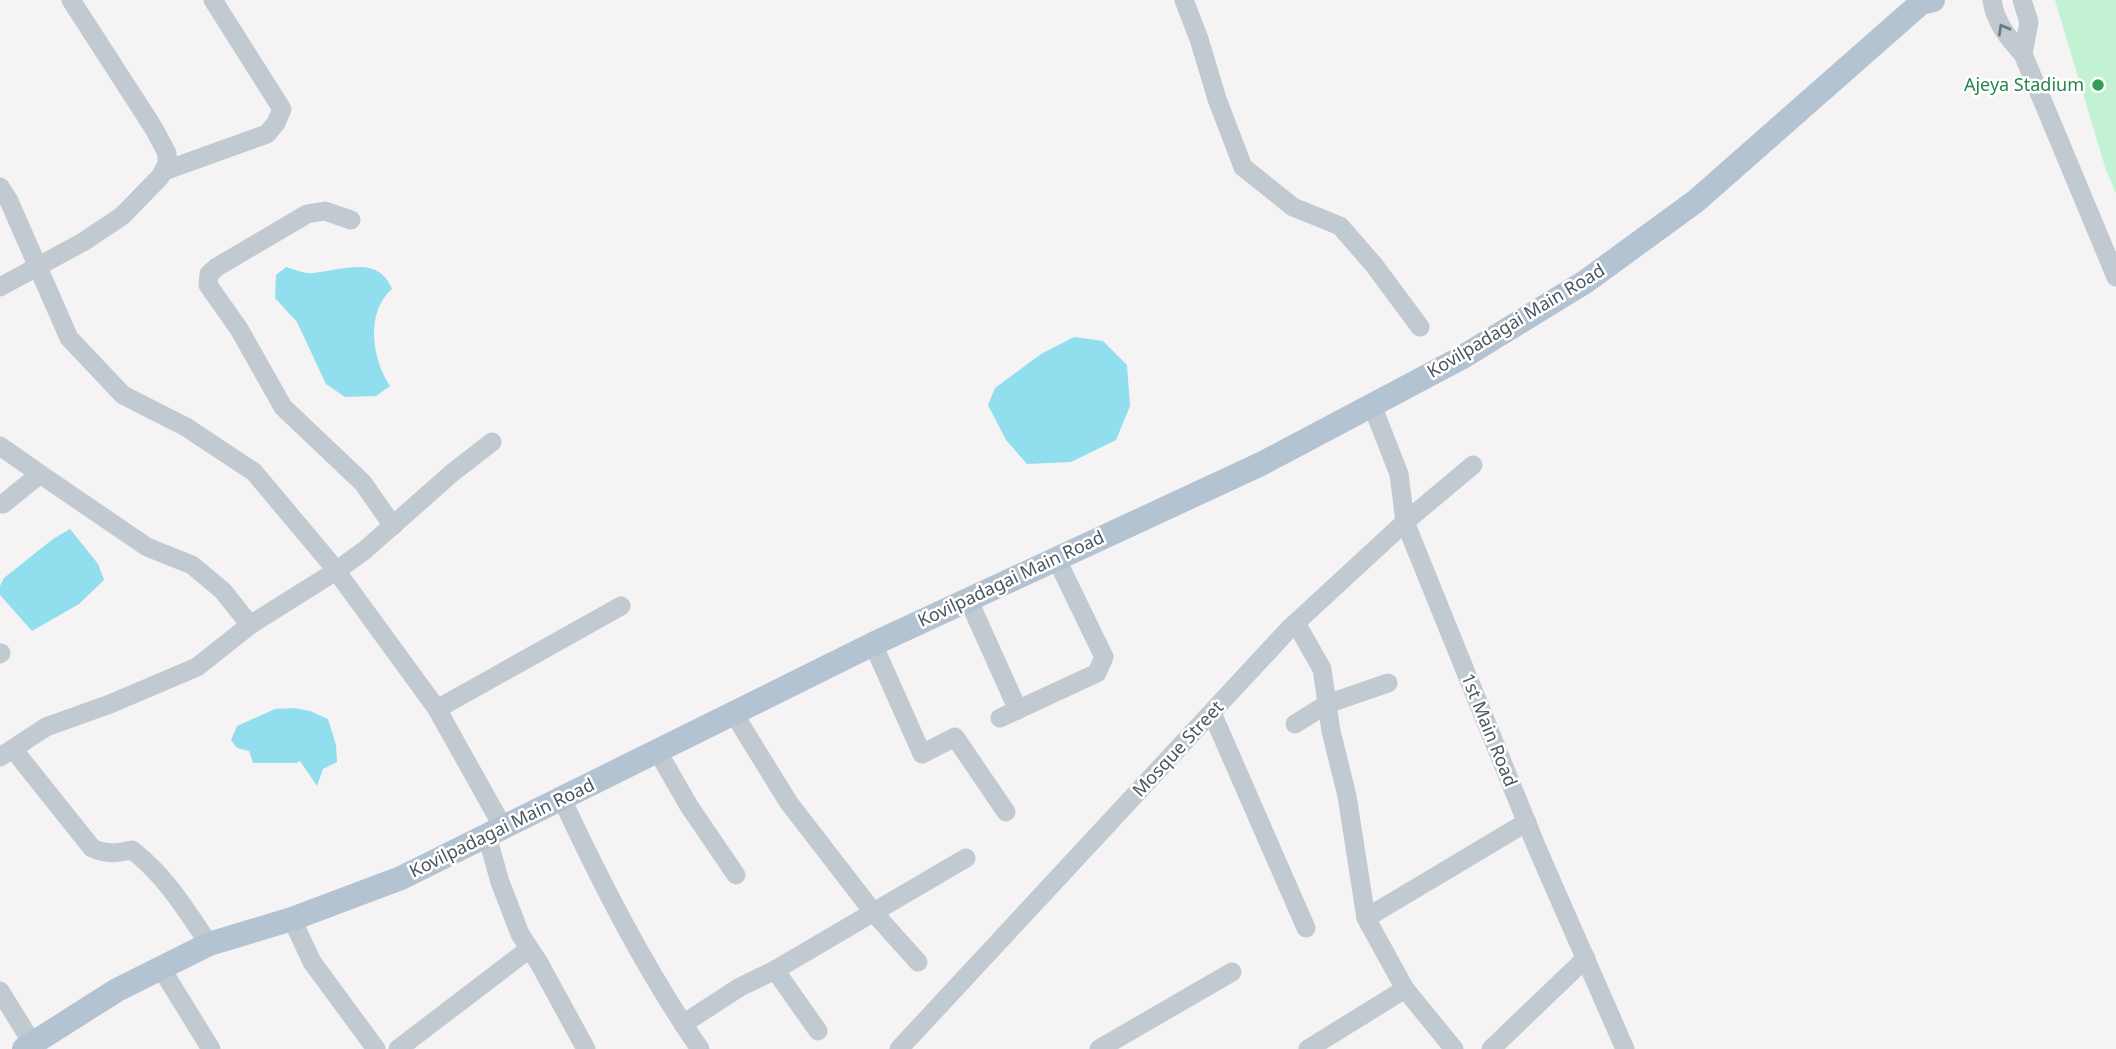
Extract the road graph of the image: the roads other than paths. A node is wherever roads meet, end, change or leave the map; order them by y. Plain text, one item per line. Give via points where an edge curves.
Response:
1 (71, 0) edge
2 (213, 0) edge
3 (1184, 0) edge
4 (1992, 0) edge
5 (2022, 0) edge
6 (1925, 1) edge
7 (2023, 54) junction
8 (164, 171) junction
9 (0, 187) edge
10 (351, 220) dead end
11 (37, 265) junction
12 (2116, 277) edge
13 (0, 287) edge
14 (1420, 327) dead end
15 (1371, 405) junction
16 (492, 442) dead end
17 (0, 446) edge
18 (1473, 465) dead end
19 (40, 474) junction
20 (0, 504) edge
21 (1405, 522) junction
22 (393, 526) junction
23 (1056, 558) junction
24 (336, 571) junction
25 (968, 599) junction
26 (621, 606) dead end
27 (1296, 623) junction
28 (250, 625) junction
29 (873, 644) junction
30 (1388, 683) dead end
31 (1327, 704) junction
32 (438, 709) junction
33 (1212, 713) junction
34 (734, 714) junction
35 (1296, 724) dead end
36 (658, 752) junction
37 (6, 753) edge
38 (562, 799) junction
39 (1006, 812) dead end
40 (1527, 822) junction
41 (495, 832) junction
42 (966, 858) dead end
43 (736, 875) dead end
44 (874, 913) junction
45 (1366, 918) junction
46 (292, 919) junction
47 (1306, 928) dead end
48 (209, 944) junction
49 (529, 949) junction
50 (1586, 958) junction
51 (918, 962) dead end
52 (161, 968) junction
53 (775, 970) junction
54 (1232, 972) dead end
55 (1405, 989) junction
56 (0, 991) edge
57 (683, 1024) junction
58 (818, 1031) dead end
59 (31, 1047) edge
60 (211, 1049) edge
61 (376, 1049) edge
62 (398, 1049) edge
63 (586, 1049) edge
64 (700, 1049) edge
65 (899, 1049) edge
66 (1099, 1049) edge
67 (1308, 1049) edge
68 (1454, 1049) edge
69 (1491, 1049) edge
70 (1625, 1049) edge

1 - 8 street via 167,153
2 - 8 street via 282,109 267,134
3 - 14 street via 1243,167 1293,207 1340,226
7 -> 4 street via 2006,36
5 - 7 street via 2029,22
6 - 15 main road, Kovilpadagai Main Road via 1696,201 1585,282 1461,358
7 - 12 street
8 - 11 street via 122,216
9 - 11 street
10 - 22 street via 325,211 307,214 217,267 209,274 208,285 283,407 363,483
11 - 13 street
11 - 24 street via 69,338 122,395 186,427 254,472
15 - 21 street, 1st Main Road via 1399,474
15 - 23 main road, Kovilpadagai Main Road via 1261,464
16 - 22 street
17 - 19 street
18 - 21 street, Mosque Street
19 - 20 street
19 - 28 street via 147,547 192,565 223,591
21 - 27 street, Mosque Street
21 - 40 street, 1st Main Road
22 - 24 street
23 - 25 main road, Kovilpadagai Main Road
23 - 25 street via 1104,657 1097,673 1009,714
24 - 28 street
24 - 32 street
25 - 29 main road, Kovilpadagai Main Road
26 - 32 street
27 - 31 street via 1322,668
27 - 33 street, Mosque Street
28 - 37 street via 197,667 46,727
29 - 34 main road, Kovilpadagai Main Road
29 - 39 street via 922,754 955,737
30 - 31 street
31 - 35 street
31 - 45 street
32 - 41 street
33 - 47 street
33 - 65 street, Mosque Street
34 - 36 main road, Kovilpadagai Main Road
34 - 44 street via 789,803
36 - 38 main road, Kovilpadagai Main Road
36 - 43 street
37 - 48 street via 92,848 114,854 132,850 146,861 174,892
38 - 41 main road, Kovilpadagai Main Road
38 - 57 street via 603,887
40 - 45 street
40 - 50 street, 1st Main Road
41 - 46 main road, Kovilpadagai Main Road via 401,878
41 - 49 street via 510,908
42 - 44 street
44 - 51 street
44 - 53 street
45 - 55 street
46 - 48 main road, Kovilpadagai Main Road
46 - 61 street via 312,961
48 - 52 main road, Kovilpadagai Main Road
49 - 62 street
49 - 63 street
50 - 69 street
50 - 70 street, 1st Main Road
52 - 59 main road, Kovilpadagai Main Road via 117,990
52 - 60 street
53 - 57 street
53 - 58 street
54 - 66 street
55 - 67 street
55 - 68 street
56 - 59 street
57 - 64 street

